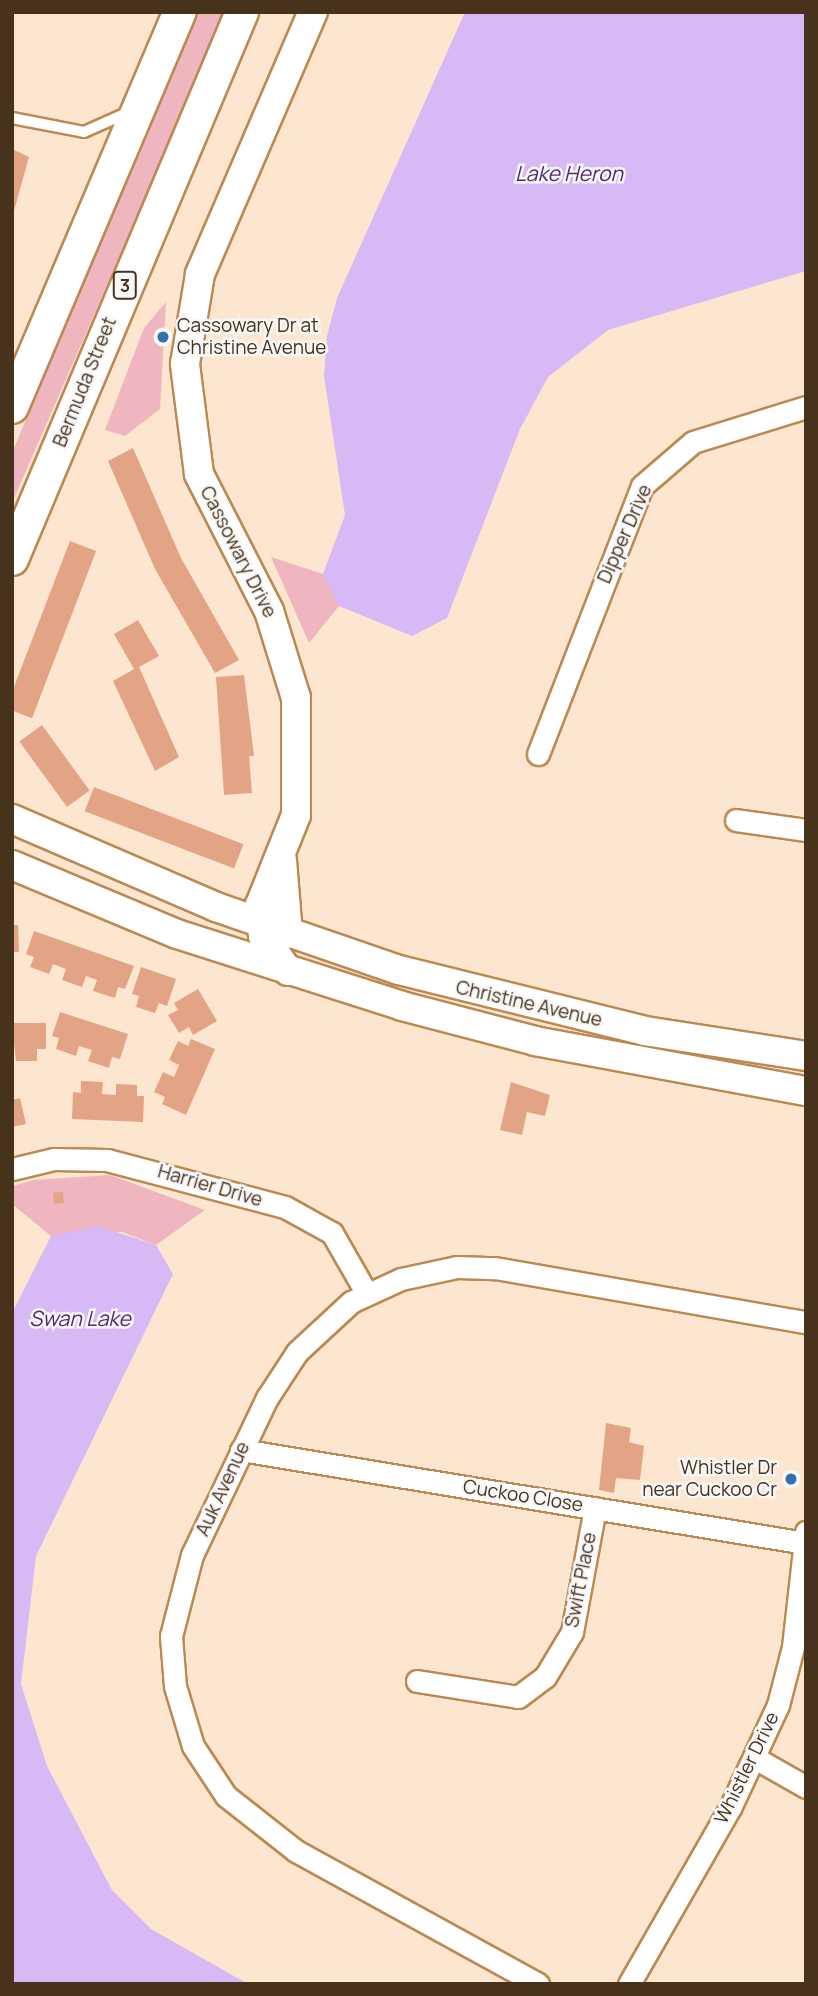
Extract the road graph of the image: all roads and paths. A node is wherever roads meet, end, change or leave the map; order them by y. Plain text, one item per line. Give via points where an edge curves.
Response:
1 (180, 12) edge
2 (242, 12) edge
3 (313, 12) edge
4 (138, 107) junction
5 (12, 118) edge
6 (15, 386) edge
7 (806, 407) edge
8 (12, 559) edge
9 (538, 754) dead end
10 (12, 819) edge
11 (736, 820) dead end
12 (806, 830) edge
13 (282, 860) junction
14 (12, 865) edge
15 (259, 923) junction
16 (288, 934) junction
17 (288, 971) junction
18 (465, 989) junction
19 (535, 1041) junction
20 (806, 1056) edge
21 (806, 1091) edge
22 (12, 1169) edge
23 (367, 1294) junction
24 (806, 1322) edge
25 (241, 1450) junction
26 (595, 1508) junction
27 (805, 1537) edge
28 (416, 1681) dead end
29 (755, 1758) junction
30 (806, 1787) edge
31 (538, 1984) edge
32 (629, 1984) edge

1 - 4 main road
2 - 8 main road, Bermuda Street / 3
3 - 13 street, Cassowary Drive via 200,274 185,364 200,474 223,531 269,611 296,698 298,795
4 - 5 lane via 84,132
4 - 6 main road
7 - 9 street, Dipper Drive via 692,442 642,486
10 - 15 street, Christine Avenue
11 - 12 street
13 - 15 street, Cassowary Drive via 261,899
13 - 16 street, Cassowary Drive
14 - 17 street, Christine Avenue via 136,919
15 - 16 street, Christine Avenue
15 - 17 street
16 - 18 street, Christine Avenue
17 - 19 street, Christine Avenue
18 - 19 street via 494,1007 542,1022 544,1034
18 - 20 street, Christine Avenue via 645,1031
19 - 21 street, Christine Avenue
22 - 23 street, Harrier Drive via 54,1159 107,1160 285,1207 332,1233
23 - 24 street, Auk Avenue via 429,1271 495,1268
23 - 25 street, Auk Avenue via 332,1316 297,1352
25 - 26 street, Cuckoo Close
25 - 31 street, Auk Avenue via 192,1555 171,1636 182,1717 198,1754 226,1796 262,1830
26 - 27 street, Cuckoo Close
26 - 28 street, Swift Place via 572,1632 545,1677 518,1697
27 - 29 street, Whistler Drive via 788,1673
29 - 30 street
29 - 32 street, Whistler Drive

